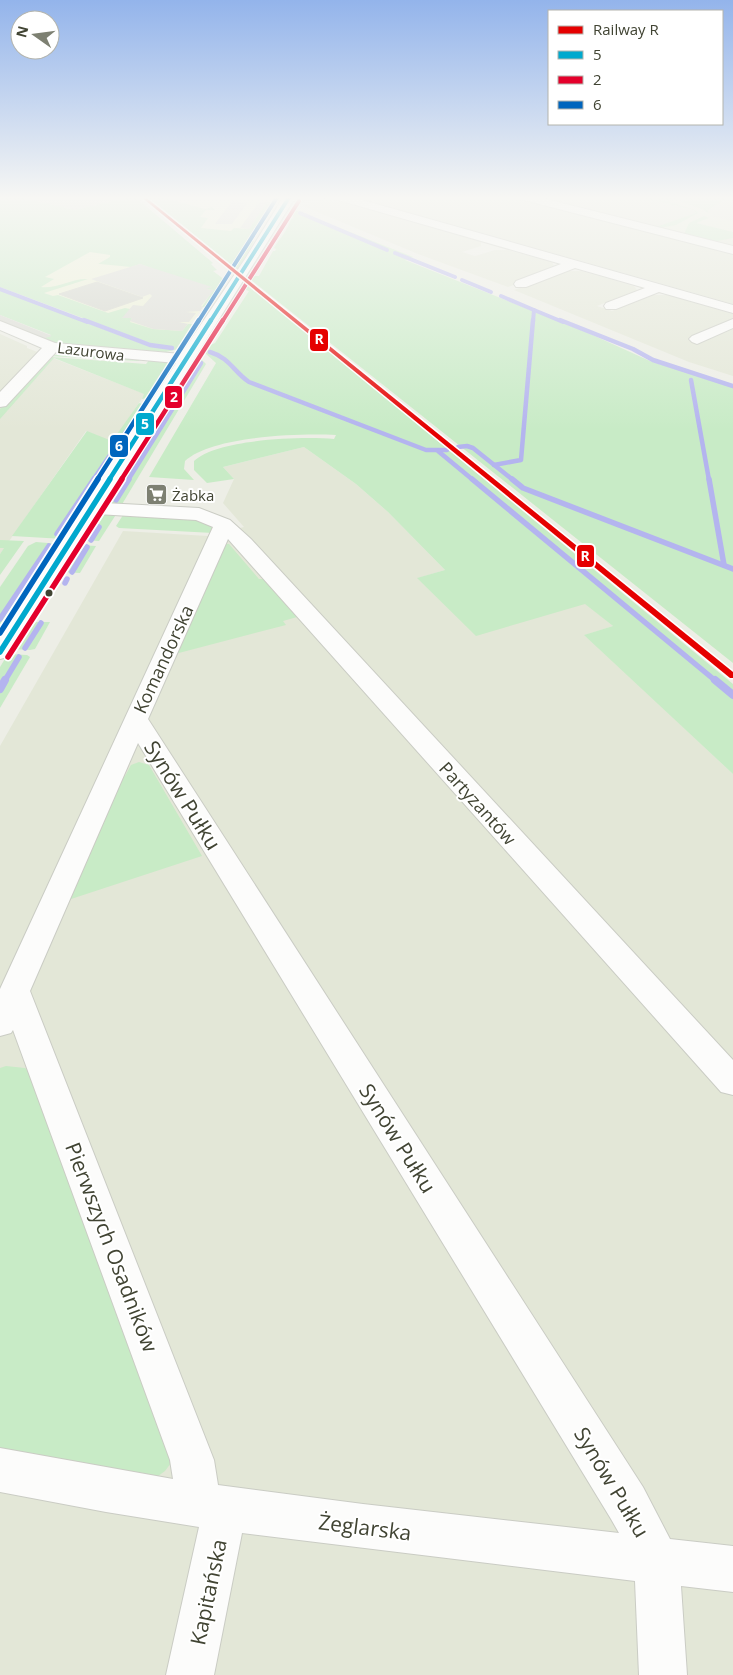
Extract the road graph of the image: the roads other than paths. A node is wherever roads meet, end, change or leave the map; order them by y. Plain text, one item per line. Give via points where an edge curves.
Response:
1 (242, 274) edge
2 (547, 274) edge
3 (610, 274) edge
4 (521, 284) dead end
5 (658, 288) junction
6 (611, 306) dead end
7 (733, 309) edge
8 (733, 324) edge
9 (0, 326) edge
10 (697, 339) dead end
11 (52, 346) junction
12 (186, 359) junction
13 (0, 402) edge
14 (92, 508) junction
15 (223, 524) junction
16 (0, 652) edge
17 (136, 719) junction
18 (15, 992) junction
19 (0, 1024) edge
20 (733, 1082) edge
21 (0, 1470) edge
22 (212, 1507) junction
23 (657, 1560) junction
24 (733, 1569) edge
25 (190, 1675) edge
26 (663, 1675) edge

1 - 12 street
2 - 4 street
3 - 5 street
5 - 6 street
5 - 7 street
8 - 10 street
9 - 11 street, Lazurowa
11 - 12 street, Lazurowa via 77,351
11 - 13 street
12 - 14 street
14 - 15 street via 199,514
14 - 16 street
15 - 17 street, Komandorska
15 - 20 street, Partyzantów via 244,543
17 - 18 street, Komandorska
17 - 23 street, Synów Pułku via 621,1494
18 - 19 street, Komandorska
18 - 22 street, Pierwszych Osadników
21 - 22 street, Żeglarska
22 - 23 street, Żeglarska
22 - 25 street, Kapitańska
23 - 24 street, Żeglarska
23 - 26 street

